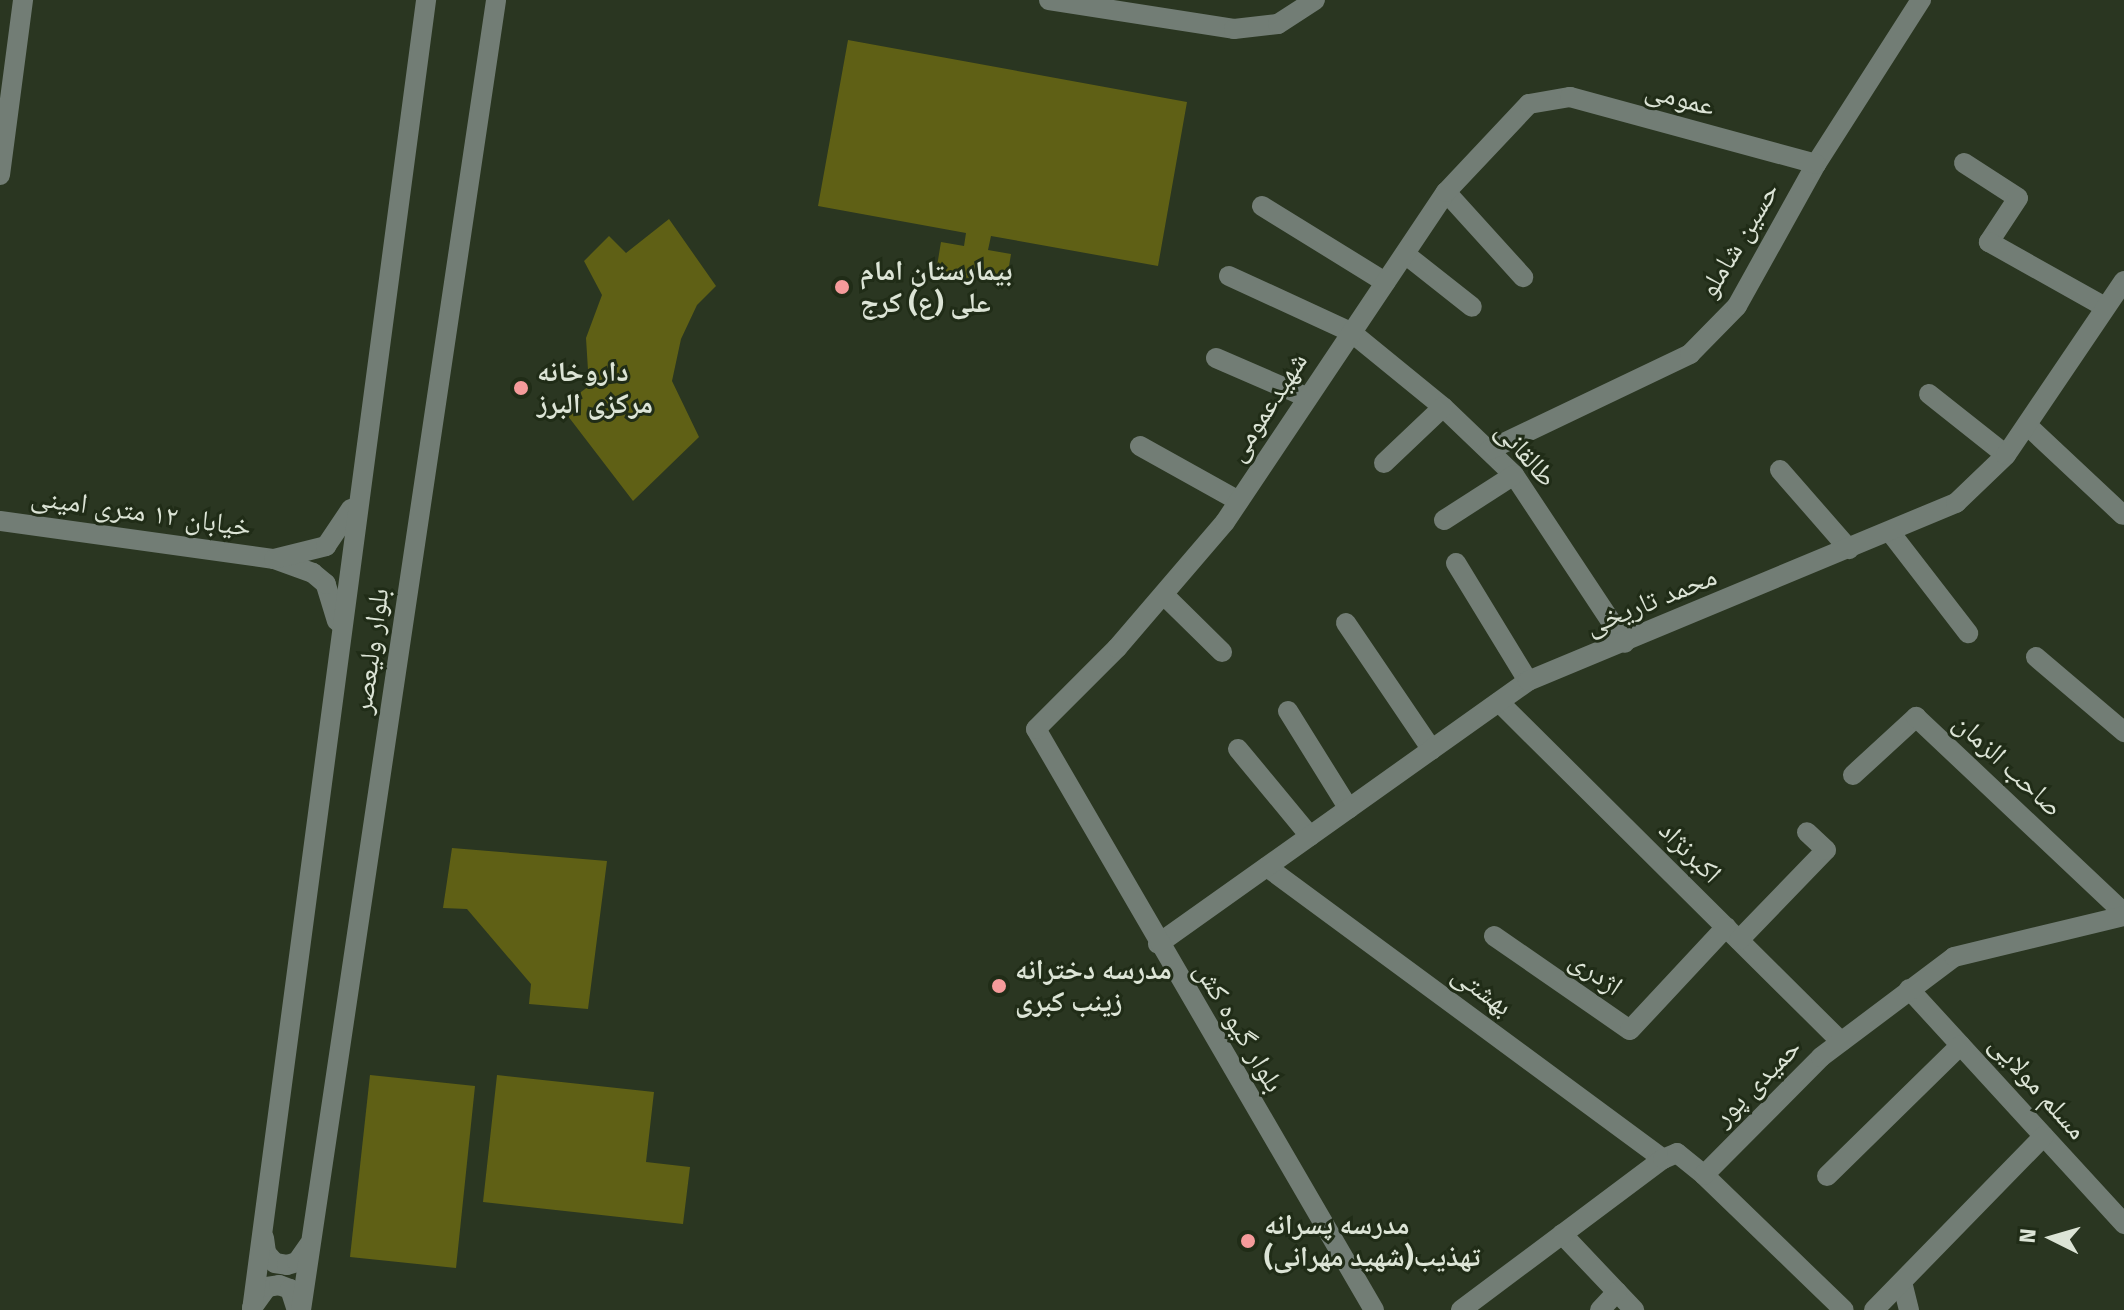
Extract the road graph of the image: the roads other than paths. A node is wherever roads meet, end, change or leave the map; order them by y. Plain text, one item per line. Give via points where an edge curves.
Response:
1 (23, 0) edge
2 (426, 0) edge
3 (496, 0) edge
4 (1049, 0) edge
5 (1315, 0) edge
6 (1921, 0) edge
7 (1529, 104) joint
8 (1964, 163) dead end
9 (1816, 164) junction
10 (0, 175) edge
11 (1446, 192) junction
12 (1262, 206) dead end
13 (1405, 254) junction
14 (1229, 276) dead end
15 (1523, 277) dead end
16 (2124, 281) edge
17 (1385, 282) junction
18 (1472, 307) dead end
19 (2105, 307) junction
20 (1351, 332) junction
21 (1216, 358) dead end
22 (1929, 394) dead end
23 (1306, 397) junction
24 (1443, 407) junction
25 (2028, 426) junction
26 (1140, 446) dead end
27 (1489, 450) junction
28 (2006, 455) junction
29 (1384, 463) dead end
30 (1780, 470) dead end
31 (1514, 475) junction
32 (358, 494) junction
33 (1239, 501) junction
34 (2123, 515) edge
35 (1444, 520) dead end
36 (0, 521) edge
37 (1890, 532) junction
38 (1849, 549) junction
39 (274, 559) junction
40 (1456, 563) dead end
41 (1165, 596) junction
42 (1346, 623) dead end
43 (1968, 633) dead end
44 (340, 634) junction
45 (1625, 643) junction
46 (1222, 652) dead end
47 (2036, 657) dead end
48 (1528, 681) junction
49 (1499, 702) junction
50 (1288, 711) dead end
51 (1036, 729) joint
52 (2124, 732) edge
53 (1238, 749) dead end
54 (1432, 750) junction
55 (1853, 775) dead end
56 (1349, 809) junction
57 (1807, 832) dead end
58 (1310, 836) junction
59 (1267, 867) junction
60 (2124, 915) edge
61 (1732, 933) junction
62 (1494, 936) dead end
63 (1158, 944) junction
64 (1909, 989) junction
65 (1841, 1042) junction
66 (1961, 1045) junction
67 (2044, 1136) junction
68 (1663, 1159) junction
69 (1704, 1175) junction
70 (1827, 1176) dead end
71 (2124, 1224) edge
72 (263, 1226) junction
73 (1562, 1234) junction
74 (312, 1241) junction
75 (1902, 1282) junction
76 (1617, 1292) junction
77 (252, 1310) edge
78 (299, 1310) edge
79 (1374, 1310) edge
80 (1461, 1310) edge
81 (1600, 1310) edge
82 (1634, 1310) edge
83 (1844, 1310) edge
84 (1874, 1310) edge
85 (1909, 1310) edge

1 - 10 street
2 - 32 street, بلوار ولیعصر
3 - 74 street, بلوار ولیعصر
4 - 5 street via 1234,29 1278,24
6 - 9 street, حسین شاملو
7 - 9 street, عمومی via 1570,97
7 - 11 street, شهیدعمومی
8 - 19 street via 2018,198 1989,242
9 - 27 street, حسین شاملو via 1737,306 1690,354
11 - 13 street, شهیدعمومی
11 - 15 street
12 - 17 street
13 - 17 street, شهیدعمومی
13 - 18 street
14 - 20 street, طالقانی
16 - 19 street, محمد تاریخی
17 - 20 street, شهیدعمومی
19 - 25 street, محمد تاریخی
20 - 23 street, شهیدعمومی
20 - 24 street, طالقانی
21 - 23 street
22 - 28 street
23 - 33 street, شهیدعمومی
24 - 27 street, طالقانی
24 - 29 street
25 - 28 street, محمد تاریخی
25 - 34 street
26 - 33 street
27 - 31 street, طالقانی
28 - 37 street, محمد تاریخی via 1956,503
30 - 38 street
31 - 35 street
31 - 45 street, طالقانی
32 - 39 street via 326,546
32 - 44 street, بلوار ولیعصر
33 - 41 street, شهیدعمومی
36 - 39 street, خیابان ۱۲ متری امینی
37 - 38 street, محمد تاریخی
37 - 43 street
38 - 45 street, محمد تاریخی
39 - 44 street via 313,573 326,584
40 - 48 street
41 - 46 street
41 - 51 street, شهیدعمومی
42 - 54 street
44 - 72 street, بلوار ولیعصر
45 - 48 street, محمد تاریخی
47 - 52 street
48 - 49 street, محمد تاریخی
49 - 54 street, محمد تاریخی
49 - 61 street, اکبرنژاد
50 - 56 street
51 - 63 street, بلوار گیوه کش
53 - 58 street
54 - 56 street, محمد تاریخی
55 - 60 street, صاحب الزمان via 1916,717
56 - 58 street, محمد تاریخی
57 - 61 street via 1826,850
58 - 59 street, محمد تاریخی
59 - 63 street, محمد تاریخی
59 - 68 street, بهشتی
60 - 64 street, حمیدی پور via 1954,957
61 - 62 street, اژدری via 1630,1030
61 - 65 street, اکبرنژاد
63 - 79 street, بلوار گیوه کش
64 - 65 street, حمیدی پور
64 - 66 street, مسلم مولایی
65 - 69 street, حمیدی پور
66 - 67 street, مسلم مولایی
66 - 70 street
67 - 71 street, مسلم مولایی
67 - 75 street
68 - 69 street via 1677,1153
68 - 73 street
69 - 83 street
72 - 74 street via 266,1253 275,1263 297,1262
72 - 77 street, بلوار ولیعصر
73 - 76 street
73 - 80 street
74 - 78 street, بلوار ولیعصر
75 - 84 street
75 - 85 street
76 - 81 street
76 - 82 street
77 - 78 street via 267,1287 279,1285 290,1289

